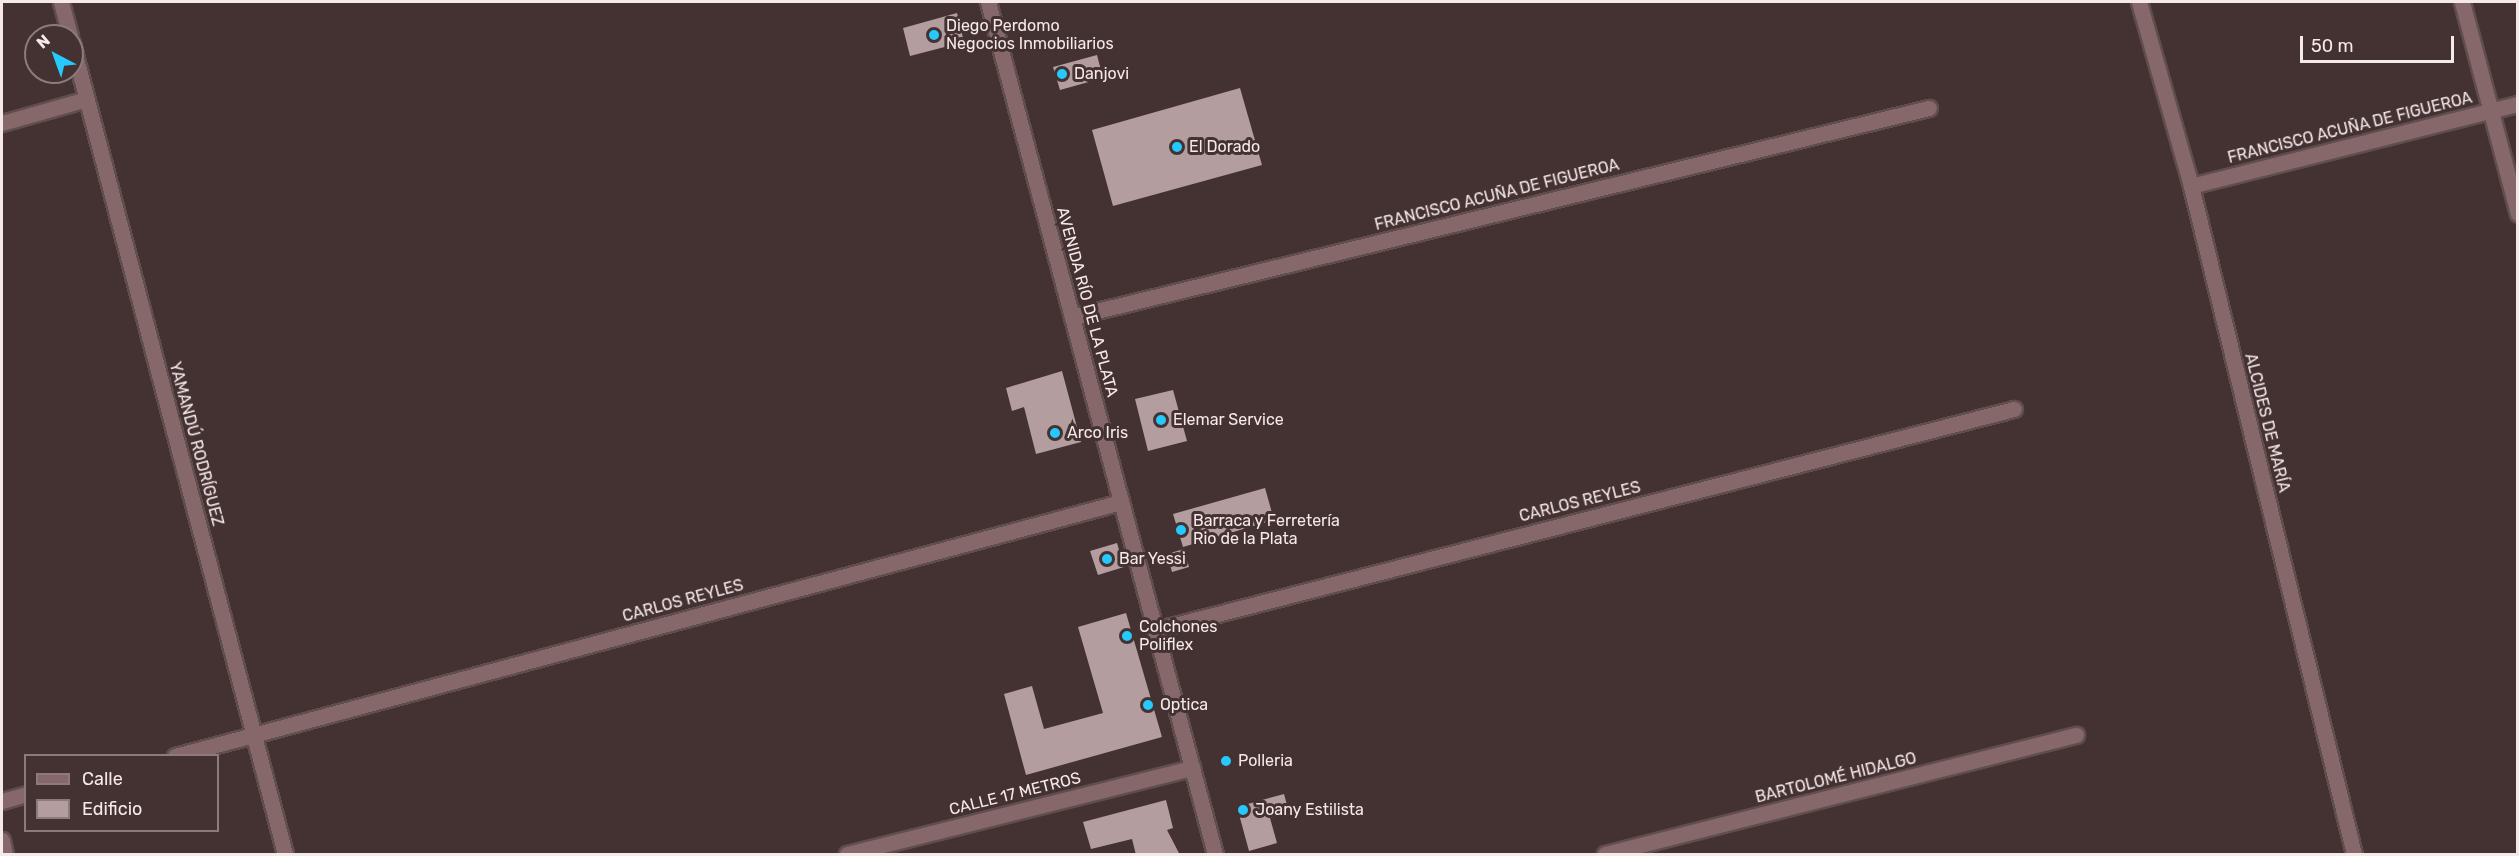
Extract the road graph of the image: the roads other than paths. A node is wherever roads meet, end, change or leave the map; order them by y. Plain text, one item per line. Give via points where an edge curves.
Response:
1 (61, 2) edge
2 (988, 2) edge
3 (2139, 2) edge
4 (2462, 2) edge
5 (67, 24) edge
6 (83, 84) edge
7 (87, 99) junction
8 (2517, 104) edge
9 (1929, 108) dead end
10 (2491, 111) junction
11 (2, 123) edge
12 (2191, 186) junction
13 (2517, 214) edge
14 (1072, 317) junction
15 (2014, 409) dead end
16 (1121, 502) junction
17 (1155, 630) junction
18 (254, 735) junction
19 (2076, 735) dead end
20 (183, 754) edge
21 (1192, 768) junction
22 (24, 795) edge
23 (2, 801) edge
24 (2, 840) edge
25 (5, 855) edge
26 (285, 855) edge
27 (848, 855) edge
28 (1215, 855) edge
29 (1605, 855) edge
30 (2354, 855) edge

1 - 5 street
2 - 14 street, AVENIDA RÍO DE LA PLATA
3 - 12 street, ALCIDES DE MARÍA
4 - 10 street
6 - 7 street, YAMANDÚ RODRÍGUEZ
7 - 11 street
7 - 18 street, YAMANDÚ RODRÍGUEZ
8 - 10 street, FRANCISCO ACUÑA DE FIGUEROA
9 - 14 street, FRANCISCO ACUÑA DE FIGUEROA
10 - 12 street, FRANCISCO ACUÑA DE FIGUEROA
10 - 13 street
12 - 30 street, ALCIDES DE MARÍA
14 - 16 street, AVENIDA RÍO DE LA PLATA
15 - 17 street, CARLOS REYLES
16 - 17 street, AVENIDA RÍO DE LA PLATA
16 - 18 street, CARLOS REYLES
17 - 21 street, AVENIDA RÍO DE LA PLATA
18 - 20 street, CARLOS REYLES
18 - 26 street, YAMANDÚ RODRÍGUEZ
19 - 29 street, BARTOLOMÉ HIDALGO
21 - 27 street, CALLE 17 METROS
21 - 28 street, AVENIDA RÍO DE LA PLATA
22 - 23 street
24 - 25 street

